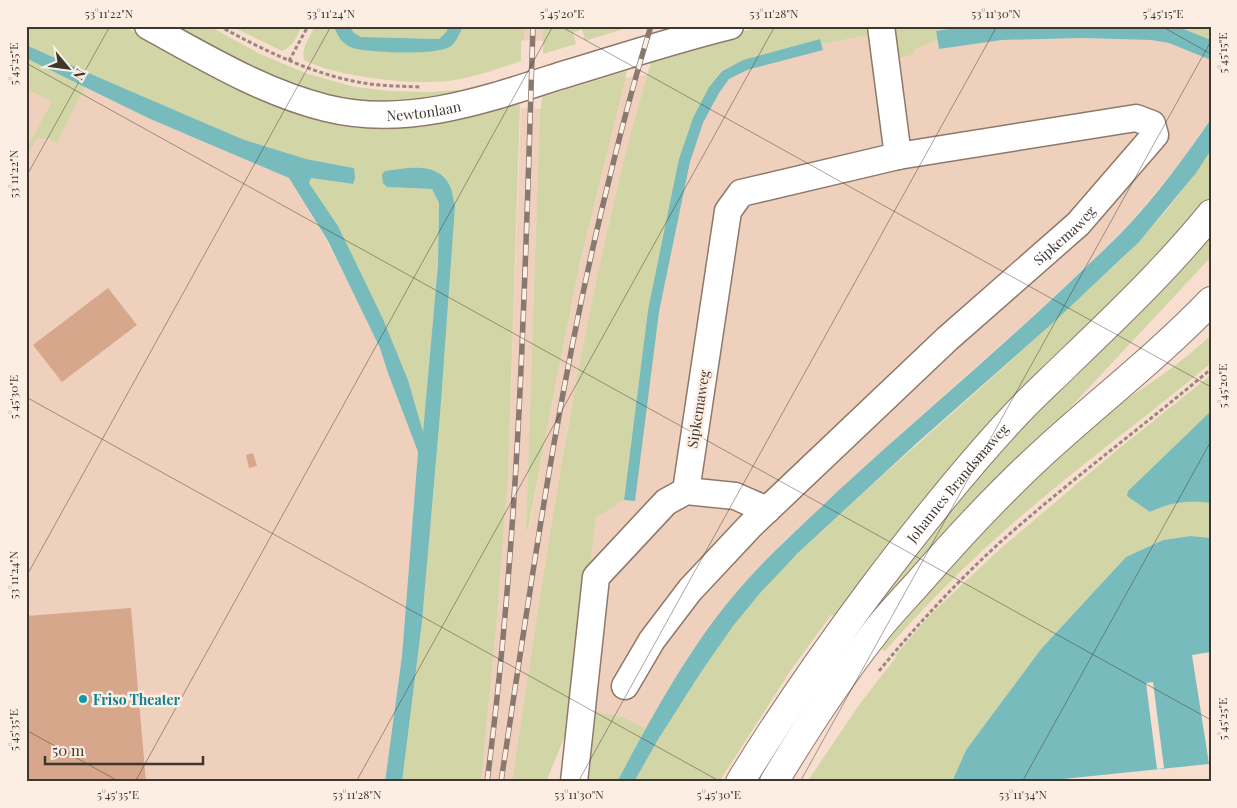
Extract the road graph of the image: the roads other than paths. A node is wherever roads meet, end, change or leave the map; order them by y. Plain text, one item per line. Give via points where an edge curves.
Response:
1 (148, 26) edge
2 (880, 26) edge
3 (719, 28) edge
4 (898, 156) junction
5 (1211, 214) edge
6 (1211, 301) edge
7 (686, 491) junction
8 (767, 510) junction
9 (625, 686) dead end
10 (574, 782) edge
11 (740, 782) edge
12 (774, 782) edge

1 - 3 street, Newtonlaan via 272,91 328,109 388,115 415,114 470,102
2 - 4 street
4 - 7 street, Sipkemaweg via 741,193 728,211
4 - 8 street, Sipkemaweg via 1136,118 1152,124 1155,135 1078,224 947,339
5 - 11 main road, Johannes Brandsmaweg via 1138,295 1019,411 968,468 820,659
6 - 12 main road via 1142,367 1046,450 948,548 873,634
7 - 8 street via 735,496
7 - 10 street via 666,502 596,577
8 - 9 street, Sipkemaweg via 690,590 652,640

